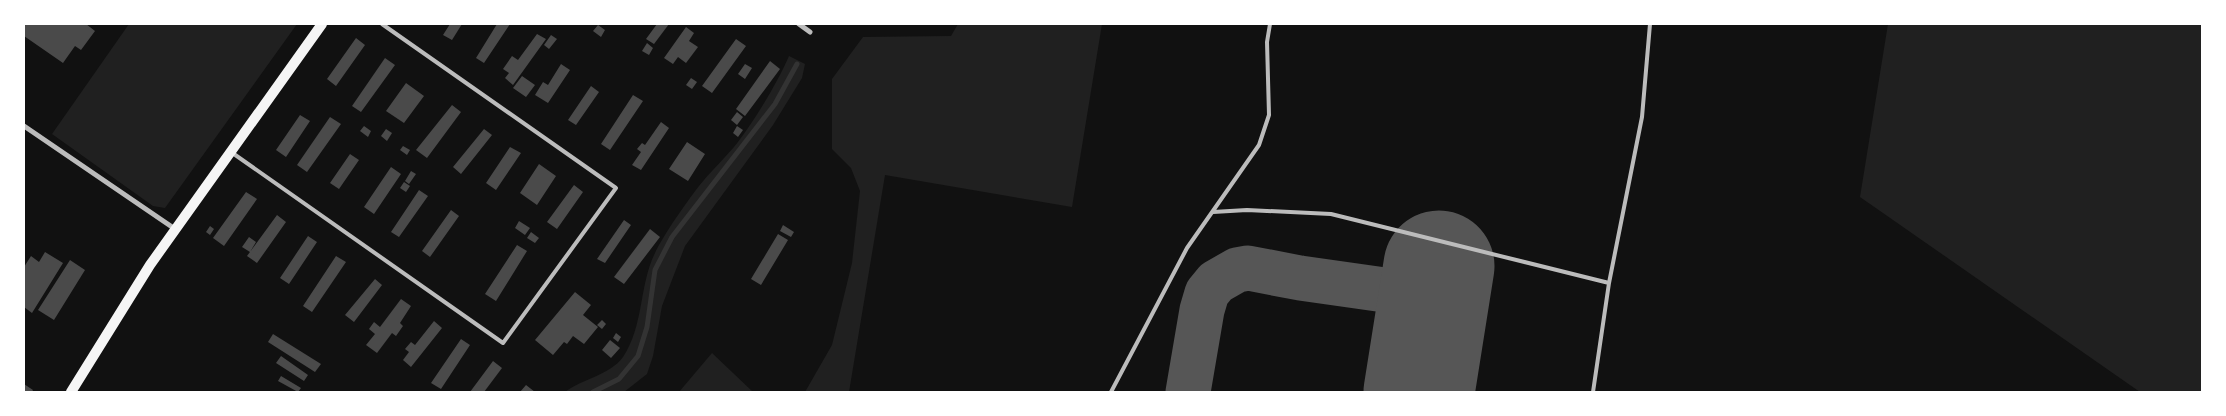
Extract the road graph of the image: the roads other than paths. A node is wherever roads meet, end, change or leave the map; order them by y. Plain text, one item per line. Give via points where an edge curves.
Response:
1 (322, 24) edge
2 (382, 24) edge
3 (799, 24) edge
4 (1270, 24) edge
5 (1650, 24) edge
6 (810, 32) dead end
7 (24, 126) edge
8 (230, 151) junction
9 (1213, 212) junction
10 (175, 229) junction
11 (1609, 283) junction
12 (71, 392) edge
13 (1111, 392) edge
14 (1593, 392) edge

1 - 8 main road
2 - 8 lane via 616,188 503,343
3 - 6 street
4 - 9 lane via 1267,42 1268,115 1259,145
5 - 11 lane via 1642,117
7 - 10 street
8 - 10 main road
9 - 11 lane via 1246,210 1331,214
9 - 13 lane via 1187,248
10 - 12 main road
11 - 14 lane

